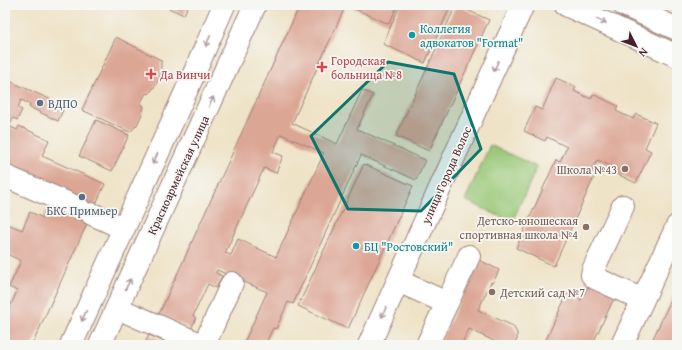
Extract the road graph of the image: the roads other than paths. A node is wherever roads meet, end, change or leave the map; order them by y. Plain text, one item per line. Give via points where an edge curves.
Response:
1 (224, 5) edge
2 (255, 5) edge
3 (523, 5) edge
4 (566, 5) edge
5 (624, 5) edge
6 (677, 29) edge
7 (677, 56) edge
8 (5, 176) edge
9 (623, 206) dead end
10 (677, 226) edge
11 (123, 228) junction
12 (468, 256) dead end
13 (398, 281) junction
14 (232, 283) dead end
15 (643, 300) junction
16 (447, 303) junction
17 (117, 308) junction
18 (71, 345) edge
19 (100, 345) edge
20 (203, 345) edge
21 (369, 345) edge
22 (427, 345) edge
23 (622, 345) edge

1 -> 11 main road
17 -> 2 main road, Красноармейская улица
3 -> 13 main road, улица Города Волос
4 -> 7 main road
5 - 6 main road
8 - 11 main road
9 - 15 main road via 592,275
10 - 15 main road
11 -> 18 main road
12 - 16 main road
13 - 16 main road
13 -> 21 main road, улица Города Волос
14 - 20 main road
15 - 23 main road
16 - 22 main road
17 - 19 main road, Красноармейская улица
17 - 20 main road

